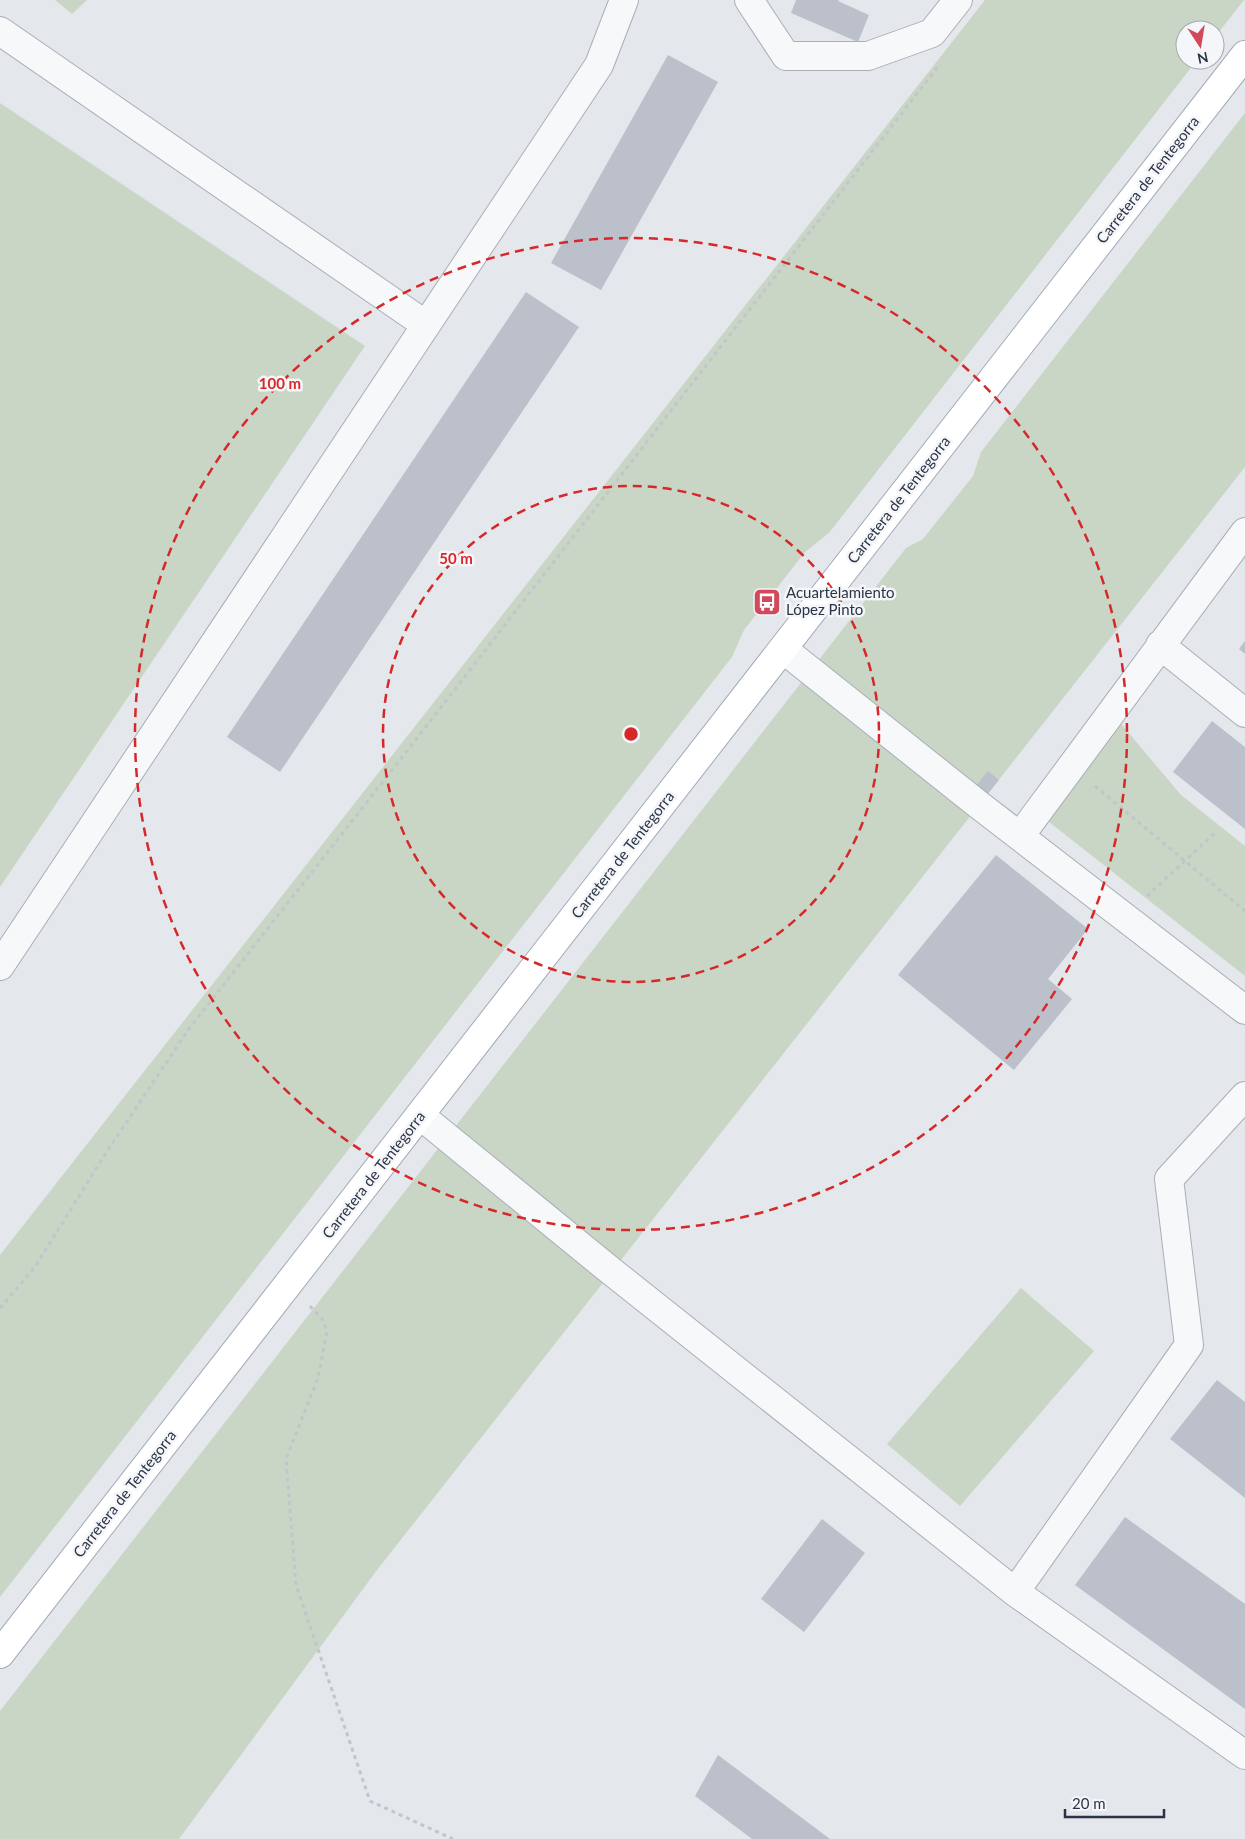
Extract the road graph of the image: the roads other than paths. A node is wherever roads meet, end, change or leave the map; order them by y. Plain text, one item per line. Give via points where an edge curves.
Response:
1 (624, 0) edge
2 (749, 0) edge
3 (958, 0) edge
4 (0, 30) edge
5 (1245, 55) edge
6 (426, 325) junction
7 (1245, 532) edge
8 (1160, 645) junction
9 (783, 648) junction
10 (1245, 713) edge
11 (1020, 836) junction
12 (0, 966) edge
13 (1245, 1010) edge
14 (1245, 1096) edge
15 (421, 1116) junction
16 (1015, 1592) junction
17 (0, 1654) edge
18 (1245, 1755) edge

1 - 6 lane via 599,65
2 - 3 lane via 786,56 868,56 932,33
4 - 6 lane
5 - 9 main road, Carretera de Tentegorra
6 - 12 lane
7 - 8 lane
8 - 10 lane
8 - 11 lane
9 - 11 lane
9 - 15 main road, Carretera de Tentegorra
11 - 13 lane
14 - 16 lane via 1169,1179 1189,1346
15 - 16 lane
15 - 17 main road, Carretera de Tentegorra
16 - 18 lane

